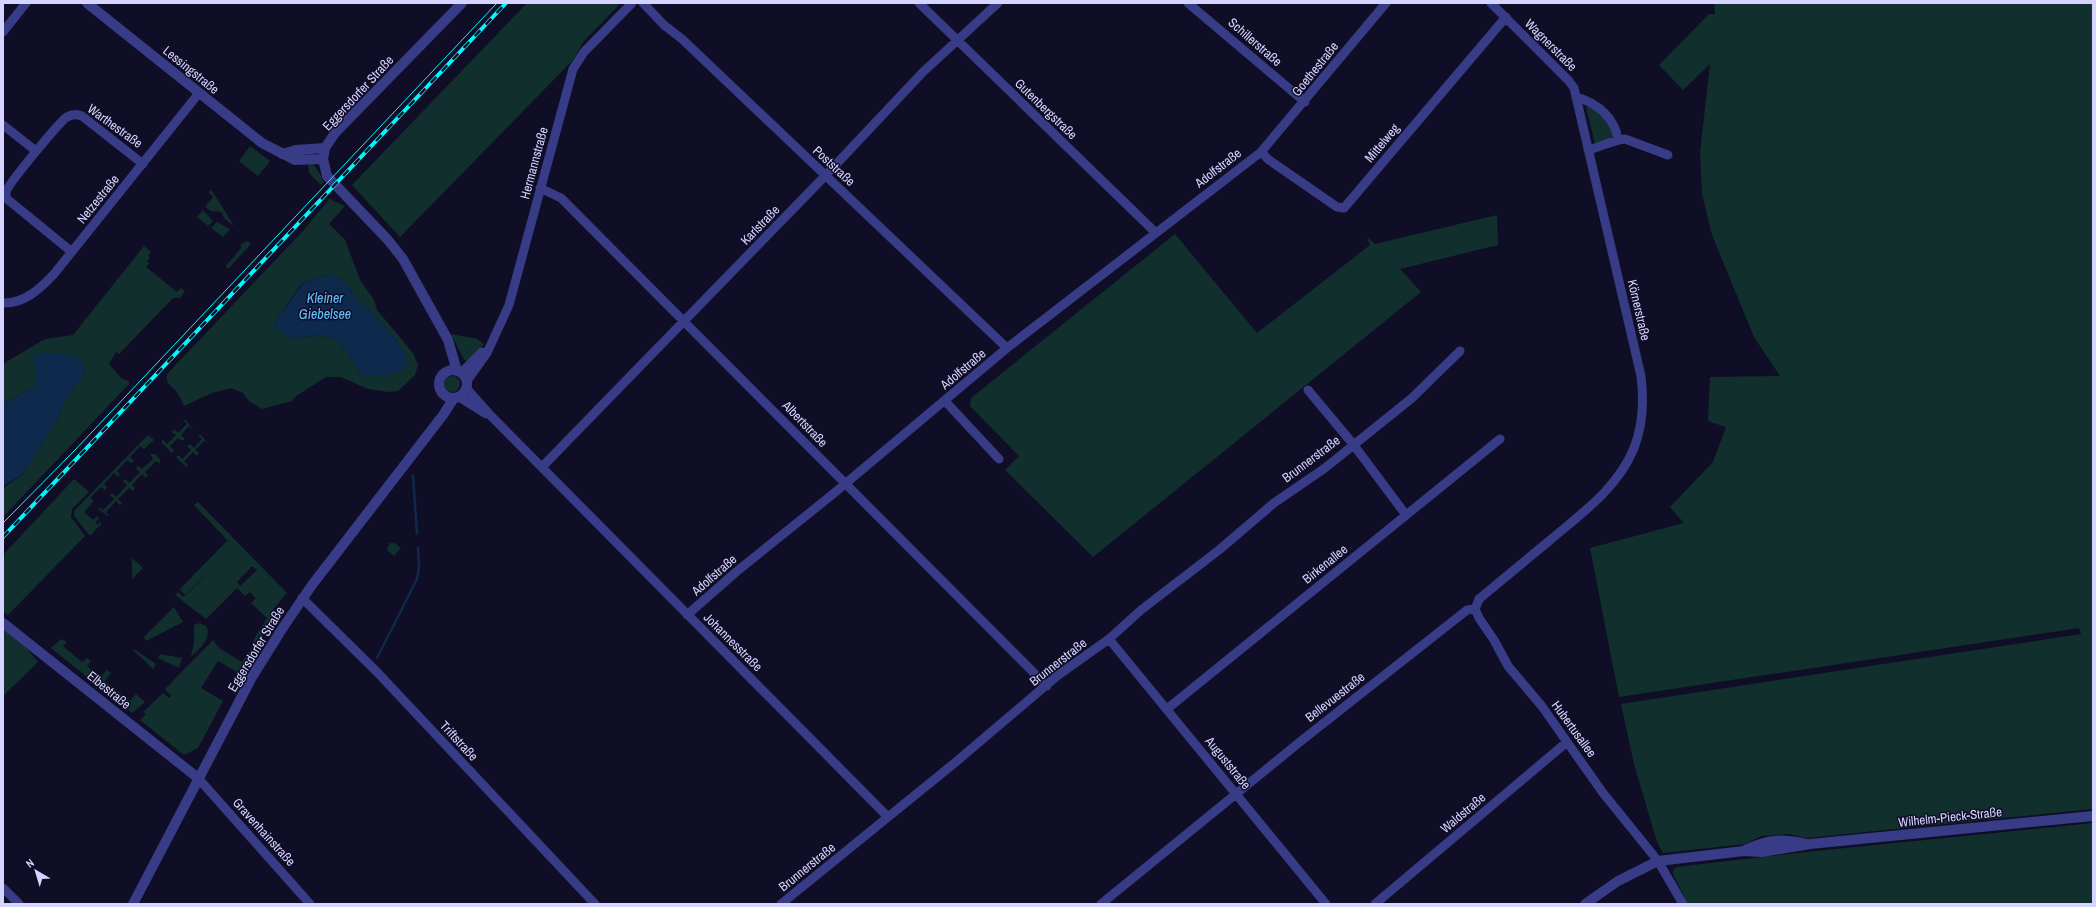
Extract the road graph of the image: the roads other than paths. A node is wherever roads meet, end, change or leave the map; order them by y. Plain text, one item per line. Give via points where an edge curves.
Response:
1 (26, 3) edge
2 (88, 3) edge
3 (462, 3) edge
4 (632, 3) edge
5 (643, 3) edge
6 (919, 3) edge
7 (998, 3) edge
8 (1188, 3) edge
9 (1386, 3) edge
10 (1491, 3) edge
11 (1506, 18) junction
12 (3, 32) edge
13 (959, 40) junction
14 (199, 93) junction
15 (1577, 97) junction
16 (1304, 102) junction
17 (3, 125) edge
18 (1618, 140) junction
19 (325, 148) junction
20 (1588, 150) junction
21 (1262, 151) junction
22 (36, 152) junction
23 (282, 154) junction
24 (1668, 155) dead end
25 (323, 159) junction
26 (143, 164) junction
27 (826, 176) junction
28 (540, 188) junction
29 (1156, 233) junction
30 (72, 252) junction
31 (3, 303) edge
32 (685, 320) junction
33 (440, 326) junction
34 (1007, 348) junction
35 (1460, 351) dead end
36 (445, 373) junction
37 (463, 378) junction
38 (1308, 390) dead end
39 (441, 391) junction
40 (456, 397) junction
41 (945, 401) junction
42 (492, 417) junction
43 (432, 428) junction
44 (1500, 439) dead end
45 (1353, 444) junction
46 (999, 459) dead end
47 (542, 467) junction
48 (845, 484) junction
49 (1583, 512) joint
50 (1406, 515) junction
51 (302, 598) junction
52 (1475, 609) junction
53 (688, 615) junction
54 (3, 623) edge
55 (1109, 639) junction
56 (1047, 686) junction
57 (1168, 709) junction
58 (1568, 742) junction
59 (198, 778) junction
60 (1236, 794) junction
61 (2093, 816) edge
62 (888, 817) junction
63 (1658, 861) junction
64 (3, 888) edge
65 (19, 904) edge
66 (133, 904) edge
67 (310, 904) edge
68 (595, 904) edge
69 (781, 904) edge
70 (1101, 904) edge
71 (1326, 904) edge
72 (1375, 904) edge
73 (1584, 904) edge
74 (1683, 904) edge

1 - 12 street
2 - 14 street, Lessingstraße
3 - 19 street, Eggersdorfer Straße via 335,133
4 - 28 street, Hermannstraße via 584,52 574,69
5 - 27 street, Poststraße
6 - 13 street, Gutenbergstraße
7 - 13 street, Karlstraße
8 - 16 street, Schillerstraße
9 - 16 street, Goethestraße
10 - 11 street, Wagnerstraße
11 - 15 street, Wagnerstraße via 1569,81
11 - 21 street, Mittelweg via 1344,208 1337,207 1269,160
13 - 27 street, Karlstraße via 923,72
13 - 29 street, Gutenbergstraße
14 - 23 street, Lessingstraße via 262,143
14 - 26 street, Netzestraße
15 - 18 street via 1596,105 1604,112 1616,128
15 - 20 street, Körnerstraße
16 - 21 street, Goethestraße
17 - 22 street
18 - 20 street
18 - 24 street via 1629,140
19 - 23 street via 296,150
19 - 25 street, Eggersdorfer Straße
20 - 49 street, Körnerstraße via 1641,376 1643,395 1639,432 1628,461 1609,487
21 - 29 street, Adolfstraße
22 - 26 street, Warthestraße via 67,116 75,114 82,116
22 - 30 street, Warthestraße via 7,189 7,199
23 - 25 street, Lessingstraße via 295,160
25 - 33 street, Eggersdorfer Straße via 323,166 330,180 383,234 403,259
26 - 30 street, Netzestraße
27 - 32 street, Karlstraße
27 - 34 street, Poststraße
28 - 32 street, Albertstraße via 561,198
28 - 37 street, Hermannstraße via 509,305 479,366
29 - 34 street, Adolfstraße
30 - 31 street, Netzestraße via 36,291 22,299
32 - 47 street, Karlstraße
32 - 48 street, Albertstraße
33 - 36 street, Eggersdorfer Straße via 446,356
33 - 37 street, Eggersdorfer Straße
34 - 41 street, Adolfstraße
35 - 45 street, Brunnerstraße via 1412,398
36 - 37 street
36 - 39 street, Eggersdorfer Straße via 440,381
37 - 40 street, Eggersdorfer Straße
37 - 42 street, Johannesstraße
38 - 45 street, Brunnerstraße
39 - 40 street via 445,395
39 - 43 street, Eggersdorfer Straße via 442,402
40 - 42 street, Johannesstraße
40 - 43 street, Eggersdorfer Straße
41 - 46 street
41 - 48 street, Adolfstraße
42 - 47 street, Johannesstraße
43 - 51 street, Eggersdorfer Straße
44 - 50 street, Birkenallee
45 - 50 street, Brunnerstraße
45 - 55 street, Brunnerstraße via 1325,468 1274,503 1219,550 1141,610
47 - 53 street, Johannesstraße
48 - 53 street, Adolfstraße via 736,572
48 - 56 street, Albertstraße
49 - 52 street, Bellevuestraße via 1479,599
50 - 57 street, Birkenallee
51 - 59 street, Eggersdorfer Straße via 252,677
51 - 68 street, Triftstraße via 377,672
52 - 58 street, Hubertusallee via 1508,666
52 - 60 street, Bellevuestraße via 1463,613
53 - 62 street, Johannesstraße
54 - 59 street, Elbestraße
55 - 56 street, Brunnerstraße
55 - 57 street, Auguststraße
56 - 62 street, Brunnerstraße
57 - 60 street, Auguststraße
58 - 63 street, Hubertusallee via 1603,793
58 - 72 street, Waldstraße
59 - 66 street, Eggersdorfer Straße
59 - 67 street, Gravenhainstraße
60 - 70 street, Bellevuestraße
60 - 71 street, Auguststraße
61 - 63 street, Wilhelm-Pieck-Straße
62 - 69 street, Brunnerstraße
63 - 73 street, Wilhelm-Pieck-Straße via 1618,881
63 - 74 street, Hubertusallee
64 - 65 street

